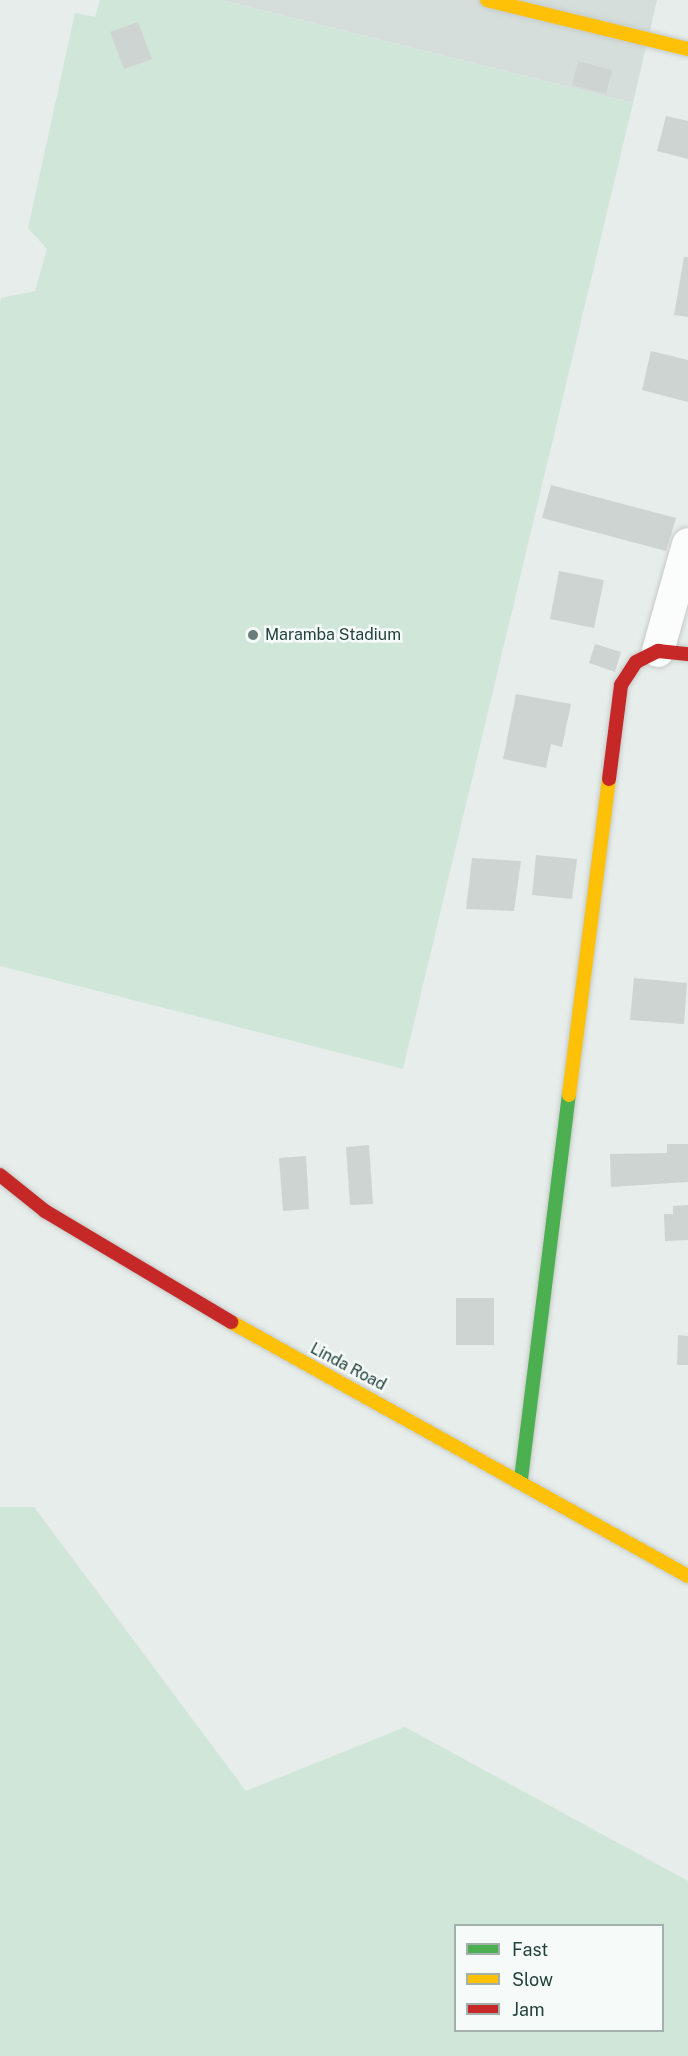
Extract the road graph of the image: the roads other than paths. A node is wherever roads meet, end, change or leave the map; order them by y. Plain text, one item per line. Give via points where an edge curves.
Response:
1 (487, 0) edge
2 (688, 49) edge
3 (688, 544) edge
4 (673, 652) edge
5 (0, 1175) edge
6 (521, 1479) junction
7 (688, 1576) edge

1 - 2 street
3 - 4 street
4 - 6 street via 636,662 621,685 611,740
5 - 6 street, Linda Road via 45,1211 208,1310
6 - 7 street, Linda Road

